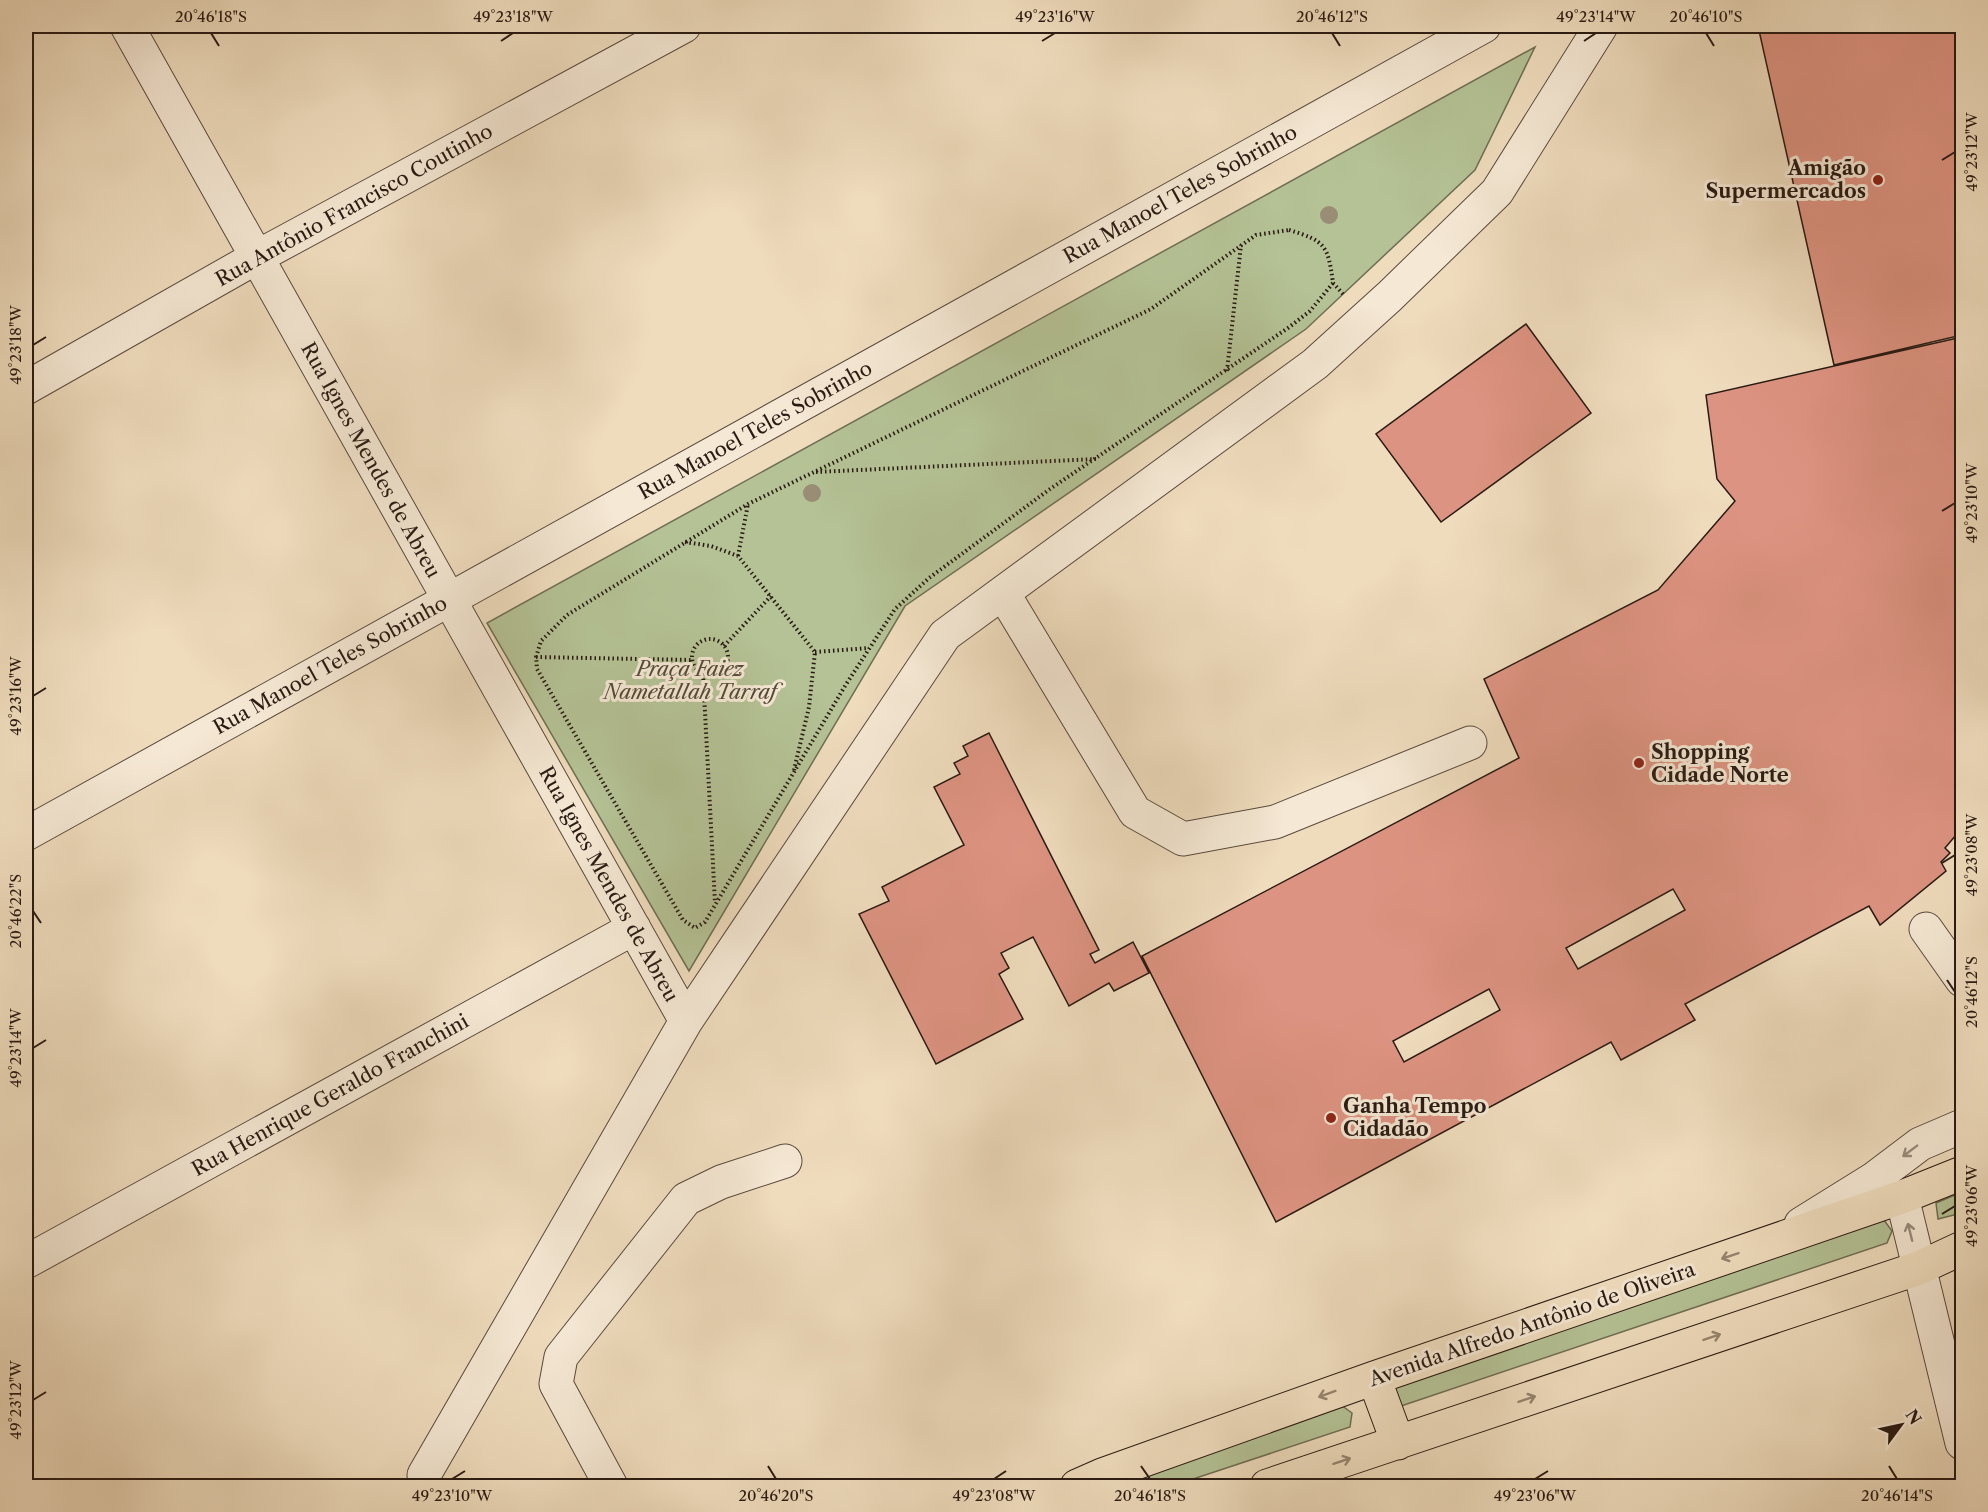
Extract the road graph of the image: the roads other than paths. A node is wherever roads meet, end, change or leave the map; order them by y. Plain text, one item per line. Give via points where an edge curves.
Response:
1 (127, 26) edge
2 (684, 26) edge
3 (1484, 26) edge
4 (1602, 26) edge
5 (257, 257) junction
6 (26, 388) edge
7 (1003, 593) junction
8 (449, 599) junction
9 (1470, 743) dead end
10 (26, 834) edge
11 (634, 928) junction
12 (1926, 929) dead end
13 (1962, 980) edge
14 (686, 1021) junction
15 (1962, 1126) edge
16 (784, 1161) dead end
17 (1962, 1173) edge
18 (1902, 1197) junction
19 (1770, 1242) junction
20 (1962, 1248) edge
21 (26, 1262) edge
22 (1919, 1268) junction
23 (1374, 1378) junction
24 (1398, 1443) junction
25 (1962, 1443) edge
26 (1089, 1481) edge
27 (418, 1483) edge
28 (611, 1486) edge
29 (1267, 1486) edge

1 - 5 street, Rua Ignes Mendes de Abreu
2 - 5 street, Rua Antônio Francisco Coutinho
3 - 8 street, Rua Manoel Teles Sobrinho
4 - 7 street via 1497,192 1390,296 1315,364
5 - 6 street, Rua Antônio Francisco Coutinho
5 - 8 street, Rua Ignes Mendes de Abreu
7 - 9 street via 1135,812 1183,839 1275,822
7 - 14 street via 945,635
8 - 10 street, Rua Manoel Teles Sobrinho
8 - 11 street, Rua Ignes Mendes de Abreu
11 - 14 street, Rua Ignes Mendes de Abreu
11 - 21 street, Rua Henrique Geraldo Franchini
12 - 13 street
14 - 27 street
15 -> 19 street via 1920,1144 1867,1183
16 - 28 street via 721,1182 686,1199 561,1357 556,1384
17 - 18 main road, Avenida Alfredo Antônio de Oliveira
18 - 19 main road, Avenida Alfredo Antônio de Oliveira
22 -> 18 street
19 -> 23 main road, Avenida Alfredo Antônio de Oliveira
20 - 22 main road
24 -> 22 main road
22 - 25 street
23 - 24 main road
23 -> 26 main road, Avenida Alfredo Antônio de Oliveira
29 -> 24 main road

